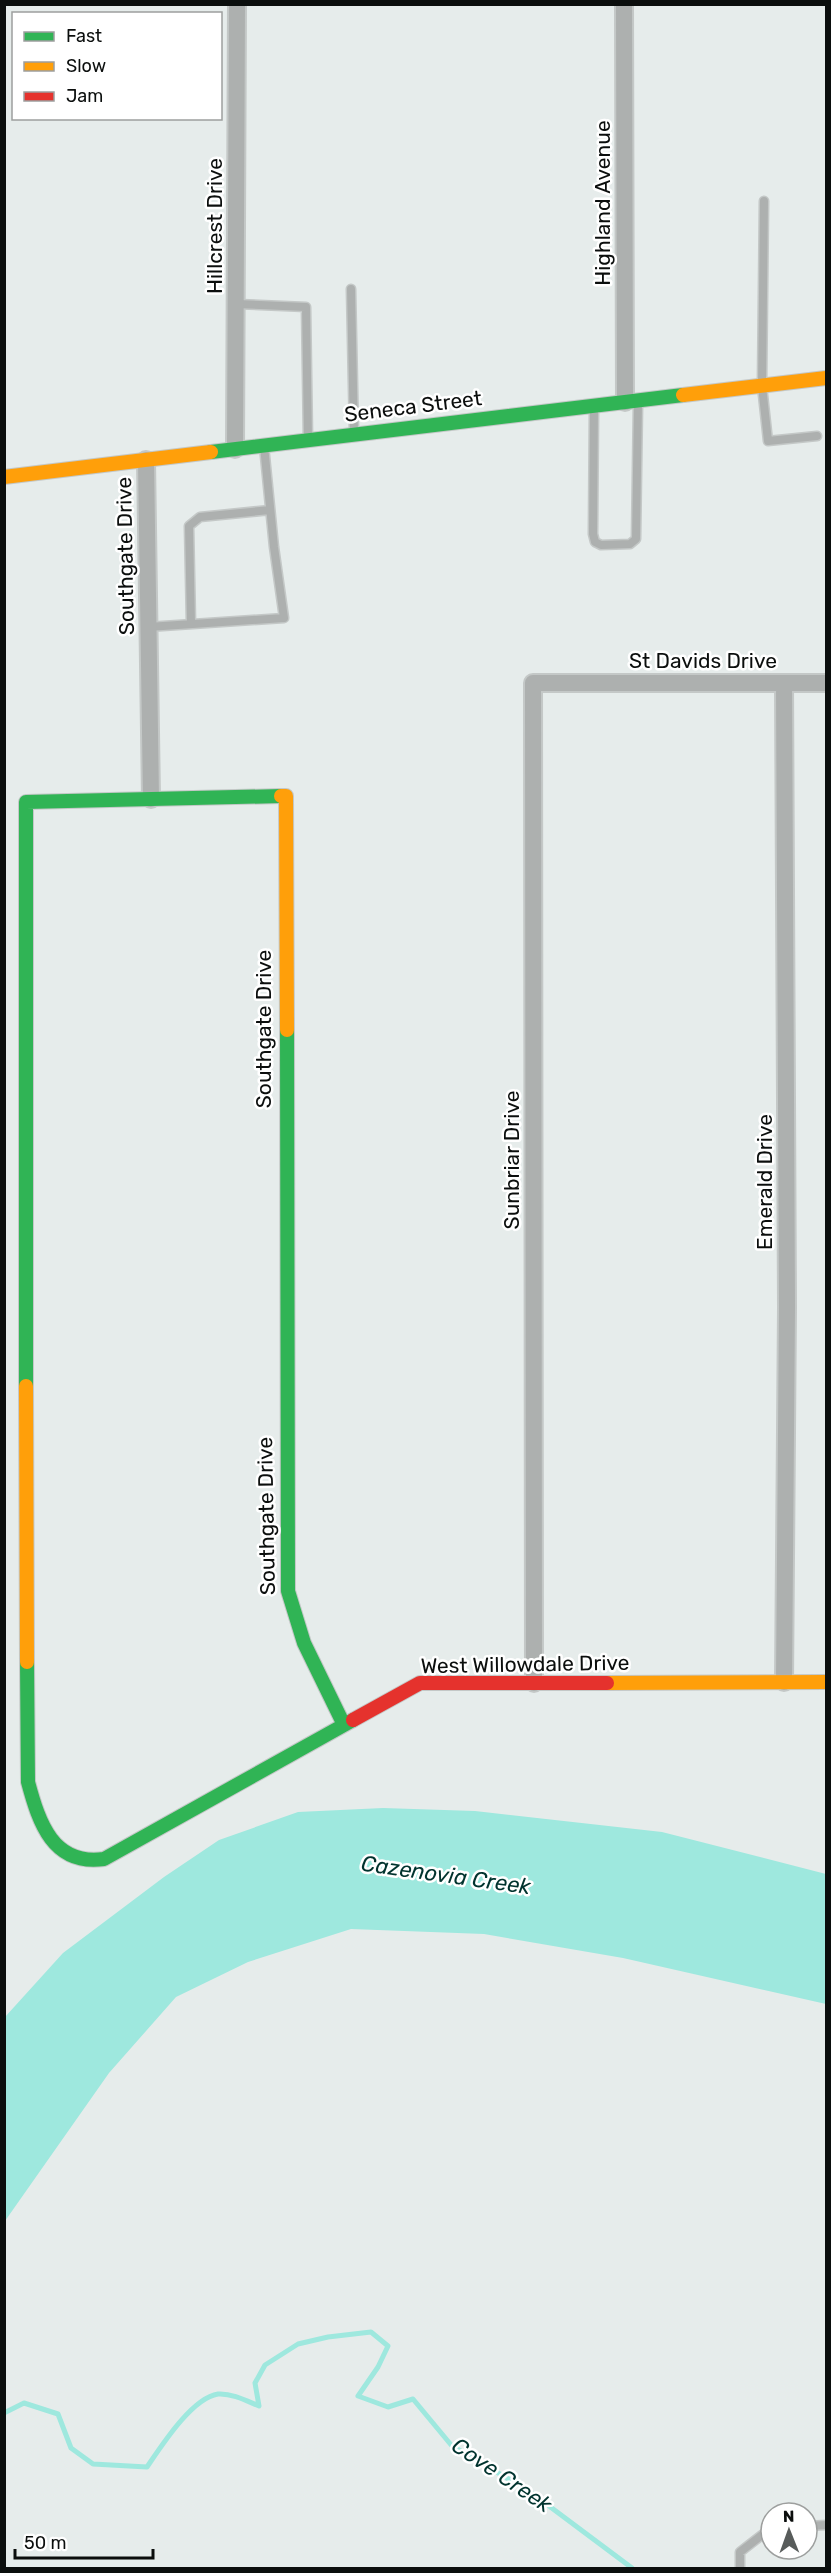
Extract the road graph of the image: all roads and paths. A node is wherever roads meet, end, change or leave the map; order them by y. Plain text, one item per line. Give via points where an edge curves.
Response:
1 (237, 4) edge
2 (624, 4) edge
3 (764, 201) dead end
4 (351, 289) dead end
5 (236, 304) junction
6 (826, 378) edge
7 (762, 386) junction
8 (631, 401) junction
9 (594, 406) junction
10 (354, 435) junction
11 (817, 436) dead end
12 (308, 440) junction
13 (264, 445) junction
14 (236, 448) junction
15 (146, 460) junction
16 (4, 477) edge
17 (270, 510) junction
18 (190, 624) junction
19 (148, 627) junction
20 (826, 682) edge
21 (579, 683) joint
22 (784, 683) junction
23 (151, 799) junction
24 (784, 1682) junction
25 (826, 1682) edge
26 (534, 1683) junction
27 (344, 1725) junction
28 (759, 2537) edge
29 (740, 2568) edge

1 - 5 street, Hillcrest Drive
2 - 8 street, Highland Avenue
3 - 7 lane
4 - 10 lane
5 - 12 lane via 306,307
5 - 14 street, Hillcrest Drive
6 - 7 street, Seneca Street
7 - 8 street, Seneca Street
7 - 11 lane via 768,441
8 - 9 street, Seneca Street
8 - 9 lane via 636,539 630,544 595,542
9 - 10 street, Seneca Street
10 - 12 street, Seneca Street
12 - 13 street, Seneca Street
13 - 14 street, Seneca Street
13 - 17 lane
14 - 15 street, Seneca Street
15 - 16 street, Seneca Street
15 - 19 street, Southgate Drive
17 - 18 lane via 200,517 189,526
17 - 18 lane via 284,618
18 - 19 lane
19 - 23 street, Southgate Drive
20 - 22 street, St Davids Drive
21 - 22 street, St Davids Drive
21 - 26 street, Sunbriar Drive via 533,683
22 - 24 street, Emerald Drive
23 - 27 street, Southgate Drive via 286,796 288,1591 292,1616 302,1640
23 - 27 street, West Willowdale Drive via 26,802 26,1572 28,1782 33,1805 43,1827 68,1856 79,1861 104,1859
24 - 25 street, West Willowdale Drive
24 - 26 street, West Willowdale Drive
26 - 27 street, West Willowdale Drive via 420,1683
28 - 29 lane via 740,2552

